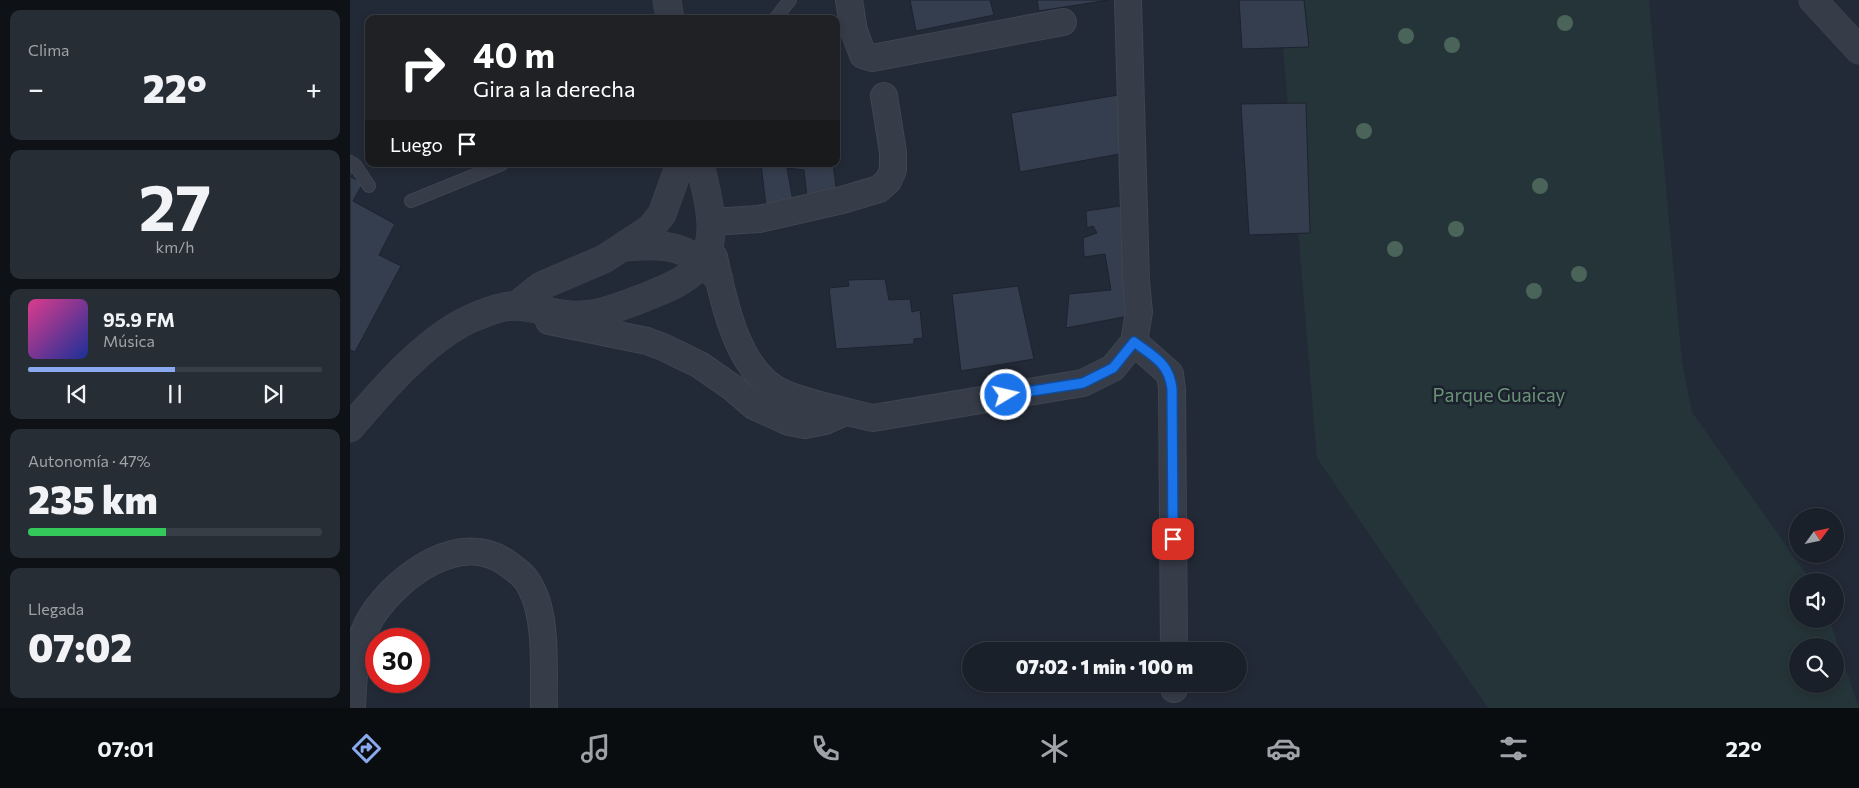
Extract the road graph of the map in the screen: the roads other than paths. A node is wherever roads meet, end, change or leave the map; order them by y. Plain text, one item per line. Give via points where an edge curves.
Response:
1 (666, 0) edge
2 (790, 0) edge
3 (849, 0) edge
4 (1128, 0) edge
5 (1813, 0) edge
6 (669, 15) edge
7 (778, 15) edge
8 (1063, 22) dead end
9 (1859, 50) edge
10 (884, 96) dead end
11 (350, 162) edge
12 (495, 167) edge
13 (679, 167) edge
14 (701, 167) edge
15 (369, 186) dead end
16 (411, 201) dead end
17 (711, 226) junction
18 (622, 247) junction
19 (711, 271) junction
20 (516, 306) junction
21 (1134, 342) junction
22 (845, 412) junction
23 (350, 428) edge
24 (1174, 642) edge
25 (352, 708) edge
26 (544, 708) edge

1 - 6 street
2 - 7 lane
3 - 8 street via 854,32 863,55 872,58
4 - 21 street via 1139,312
5 - 9 street
10 - 17 street via 894,170 879,188 759,219
11 - 15 lane
12 - 16 lane
13 - 18 street via 662,214 651,228
14 - 17 street
17 - 19 street
18 - 19 street via 679,249
18 - 20 street via 583,269 541,286
19 - 20 street via 695,271 677,282 600,314 570,315
19 - 22 street via 748,363 756,372 783,393
20 - 22 street via 555,324 647,341 663,347 700,365 754,406 789,422 805,425
20 - 23 street via 477,316 448,329 377,396
21 - 22 street via 1113,368 1083,383 873,418
21 - 24 street via 1170,374 1172,389
25 - 26 street via 359,643 372,617 408,578 447,556 466,551 486,552 502,559 522,574 532,589 541,619

